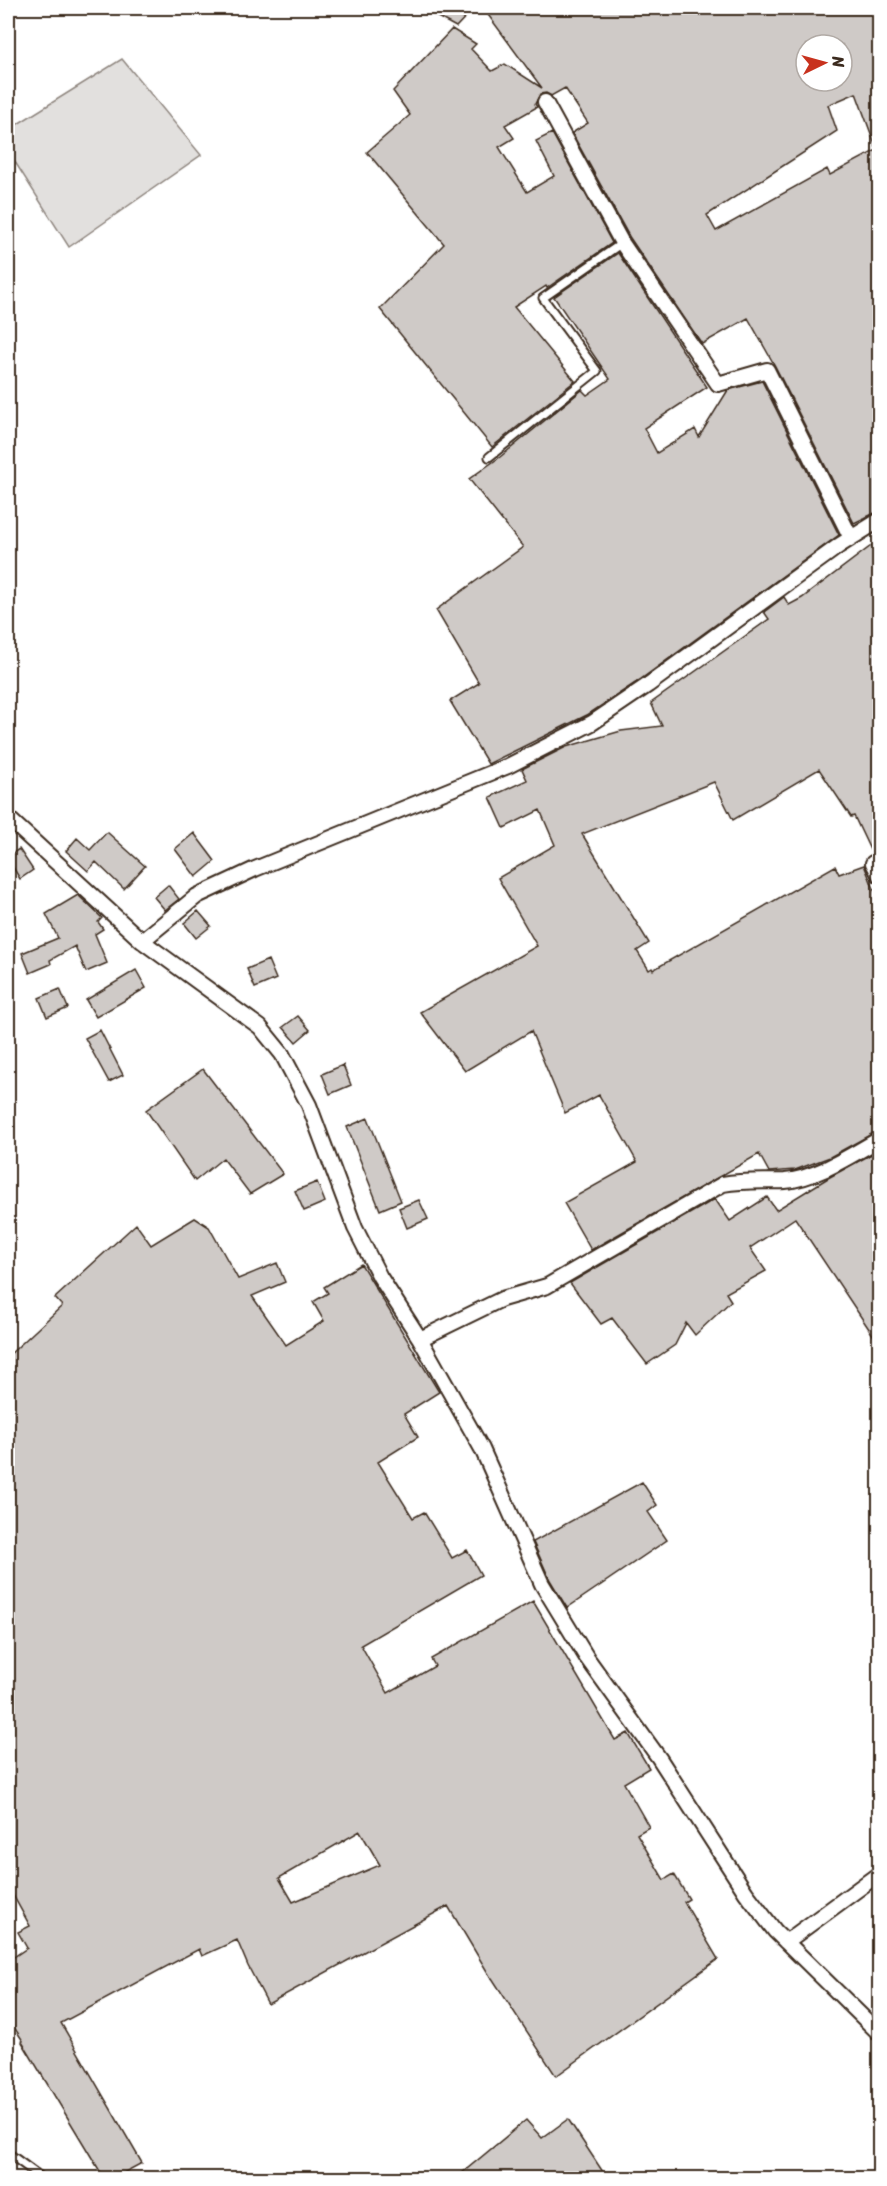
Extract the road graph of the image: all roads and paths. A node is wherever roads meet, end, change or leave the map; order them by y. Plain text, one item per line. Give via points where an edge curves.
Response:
1 (545, 102) dead end
2 (622, 243) junction
3 (489, 457) dead end
4 (879, 520) edge
5 (851, 538) junction
6 (8, 818) edge
7 (873, 863) dead end
8 (879, 876) edge
9 (142, 941) junction
10 (879, 1138) edge
11 (420, 1339) junction
12 (879, 1873) edge
13 (786, 1942) junction
14 (879, 2034) edge
15 (9, 2153) edge
16 (42, 2178) edge

1 - 2 street
2 - 3 lane via 543,297 597,371
2 - 5 street via 718,384 766,370
4 - 5 street
5 - 9 street via 591,723 508,766 197,896
6 - 9 street
7 - 8 street
9 - 11 street via 260,1027 282,1054 309,1104 355,1228 380,1277
10 - 11 street via 805,1176 723,1184 547,1286 502,1299
11 - 13 street via 482,1449 542,1584 587,1658 659,1758 746,1893
12 - 13 street
13 - 14 street
15 - 16 lane

